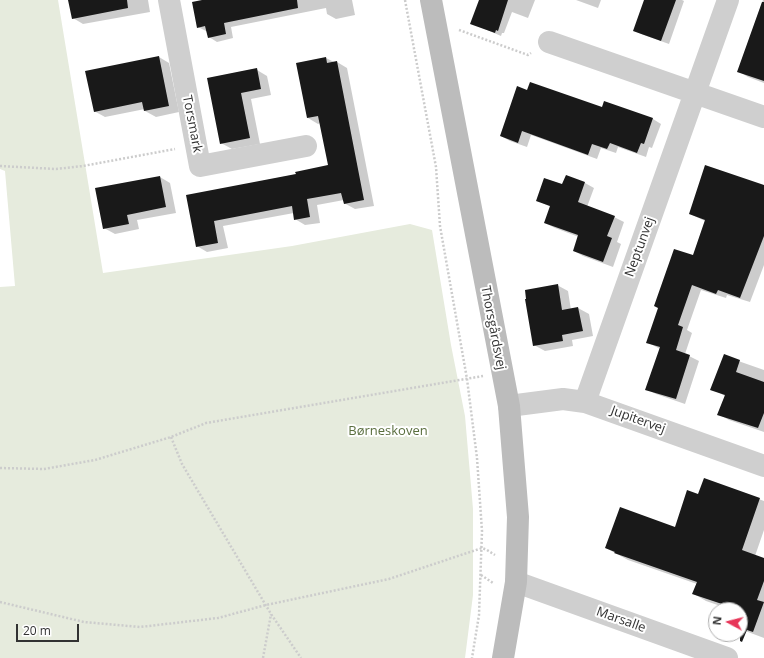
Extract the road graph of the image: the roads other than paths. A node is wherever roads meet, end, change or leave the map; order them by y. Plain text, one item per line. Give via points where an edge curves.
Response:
1 (169, 0) edge
2 (431, 0) edge
3 (728, 0) edge
4 (550, 42) road end
5 (695, 93) junction
6 (764, 117) edge
7 (306, 146) dead end
8 (585, 402) junction
9 (509, 406) junction
10 (764, 466) edge
11 (516, 582) junction
12 (503, 658) edge
13 (727, 658) edge

1 - 7 street, Torsmark via 200,166
2 - 9 street, Thorsgårdsvej
3 - 5 street, Neptunvej
4 - 5 street
5 - 6 street
5 - 8 street, Neptunvej
8 - 9 street, Jupitervej via 563,399
8 - 10 street, Jupitervej
9 - 11 street, Thorsgårdsvej via 518,517
11 - 12 street, Thorsgårdsvej
11 - 13 street, Marsalle

